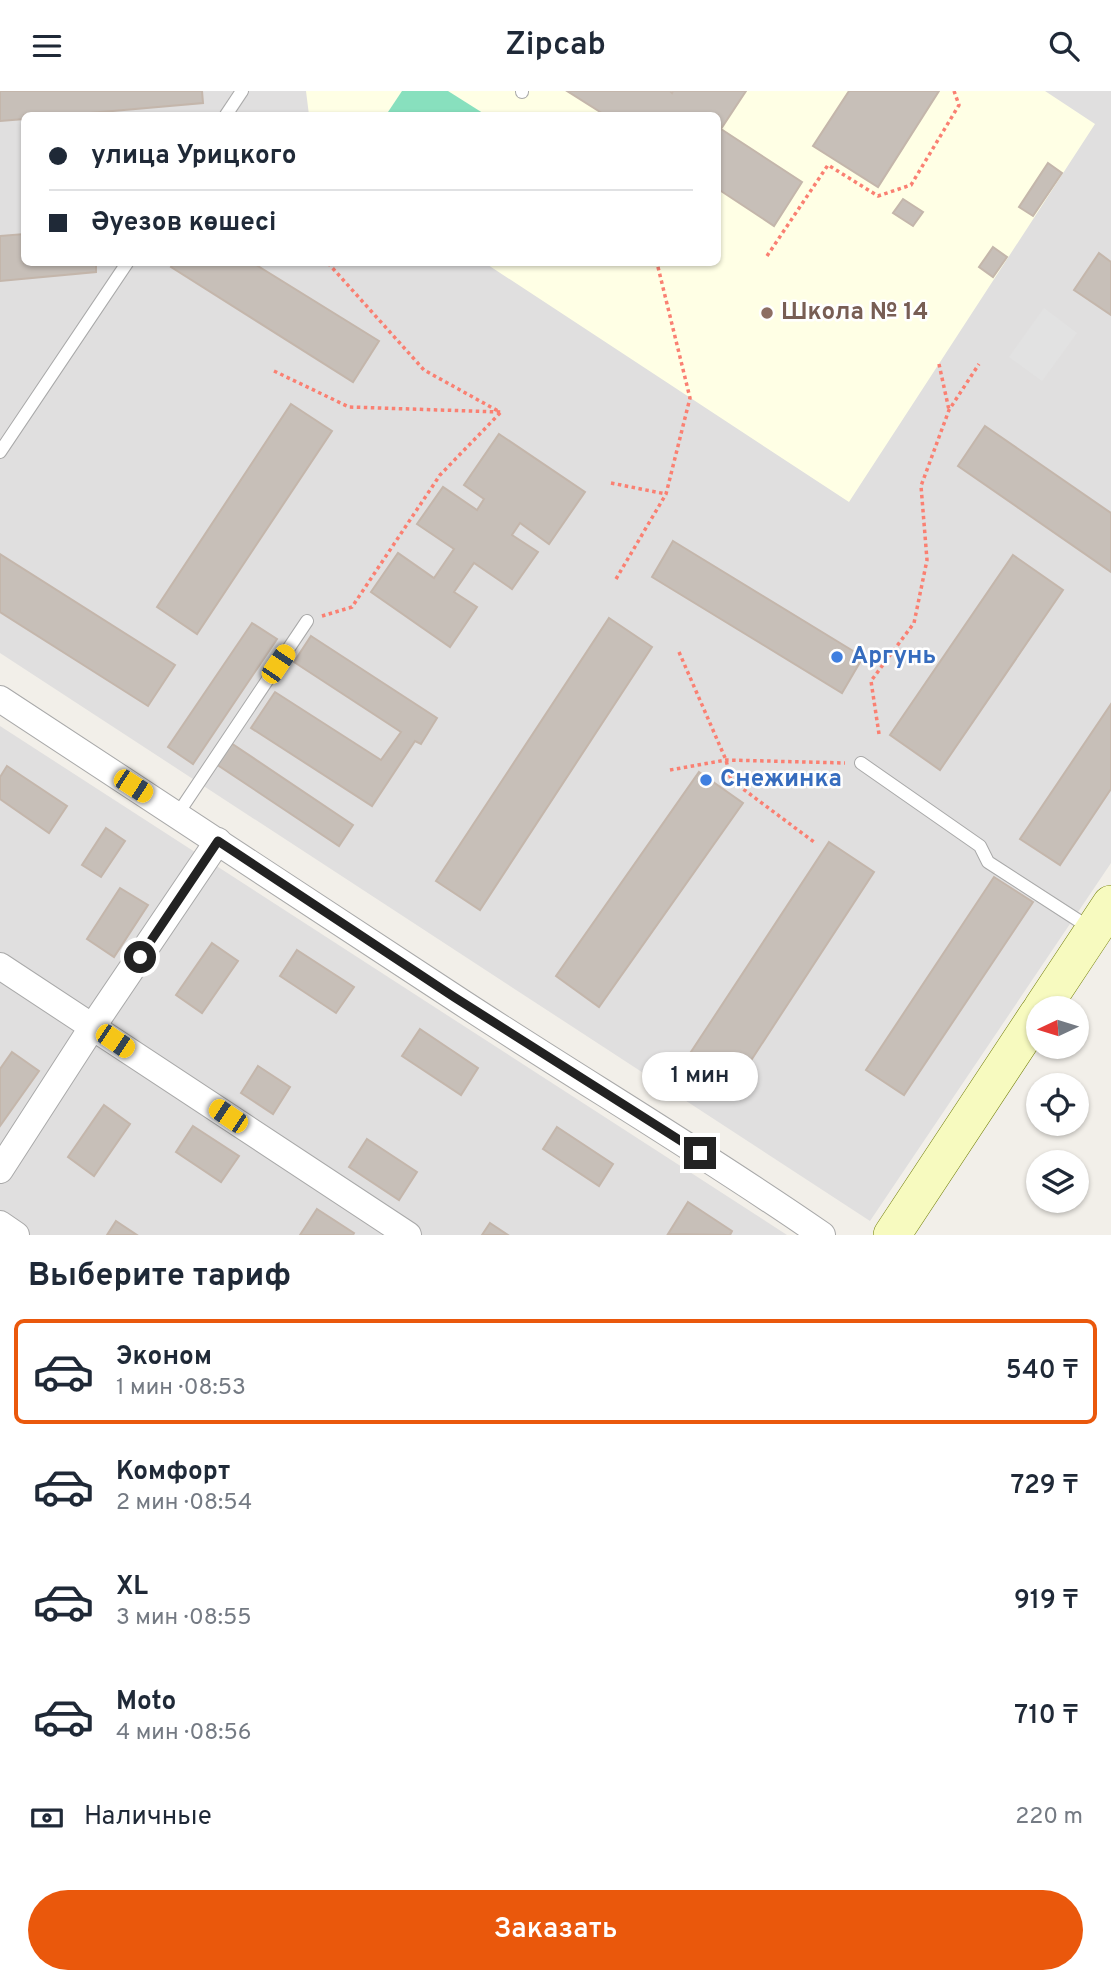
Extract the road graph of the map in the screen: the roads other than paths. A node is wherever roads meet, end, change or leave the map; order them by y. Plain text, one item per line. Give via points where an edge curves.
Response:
1 (242, 91) edge
2 (228, 112) edge
3 (125, 266) edge
4 (0, 452) edge
5 (307, 621) road end
6 (0, 699) edge
7 (861, 763) road end
8 (177, 815) junction
9 (218, 841) junction
10 (1102, 917) edge
11 (0, 966) edge
12 (1050, 996) edge
13 (93, 1027) junction
14 (1026, 1032) edge
15 (0, 1170) edge
16 (0, 1224) edge
17 (16, 1235) edge
18 (408, 1235) edge
19 (822, 1235) edge
20 (892, 1235) edge

1 - 2 lane
3 - 4 lane
5 - 8 lane
6 - 8 street
7 - 10 lane via 979,846 988,862
8 - 9 street
9 - 13 street
9 - 19 street
10 - 12 street
11 - 13 street
13 - 15 street
13 - 18 street
14 - 20 street
16 - 17 street

